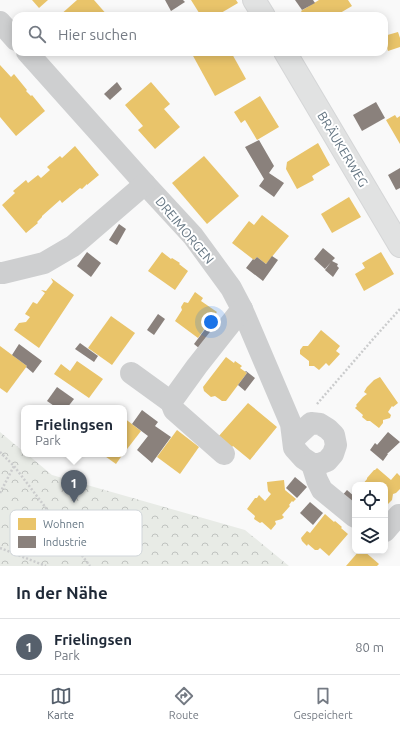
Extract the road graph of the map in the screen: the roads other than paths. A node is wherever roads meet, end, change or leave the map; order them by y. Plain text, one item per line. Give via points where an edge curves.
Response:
1 (254, 0) edge
2 (262, 12) edge
3 (0, 22) edge
4 (12, 36) edge
5 (31, 56) edge
6 (287, 56) edge
7 (145, 184) junction
8 (400, 246) edge
9 (0, 272) edge
10 (242, 309) junction
11 (131, 373) dead end
12 (171, 402) junction
13 (294, 439) junction
14 (224, 454) dead end
15 (312, 464) junction
16 (352, 515) edge

1 - 2 main road
3 - 4 street
5 - 7 street, DREIMORGEN
6 - 8 main road, BRÄUKERWEG
7 - 9 street via 73,246 44,263
7 - 10 street, DREIMORGEN via 193,236 231,288
10 - 12 street
10 - 13 street, DREIMORGEN via 291,424
11 - 12 street
12 - 14 street via 174,410
13 - 15 street, DREIMORGEN via 294,448
13 - 15 street via 311,423 320,424 334,435 334,454 327,461
15 - 16 street via 316,480 322,490

